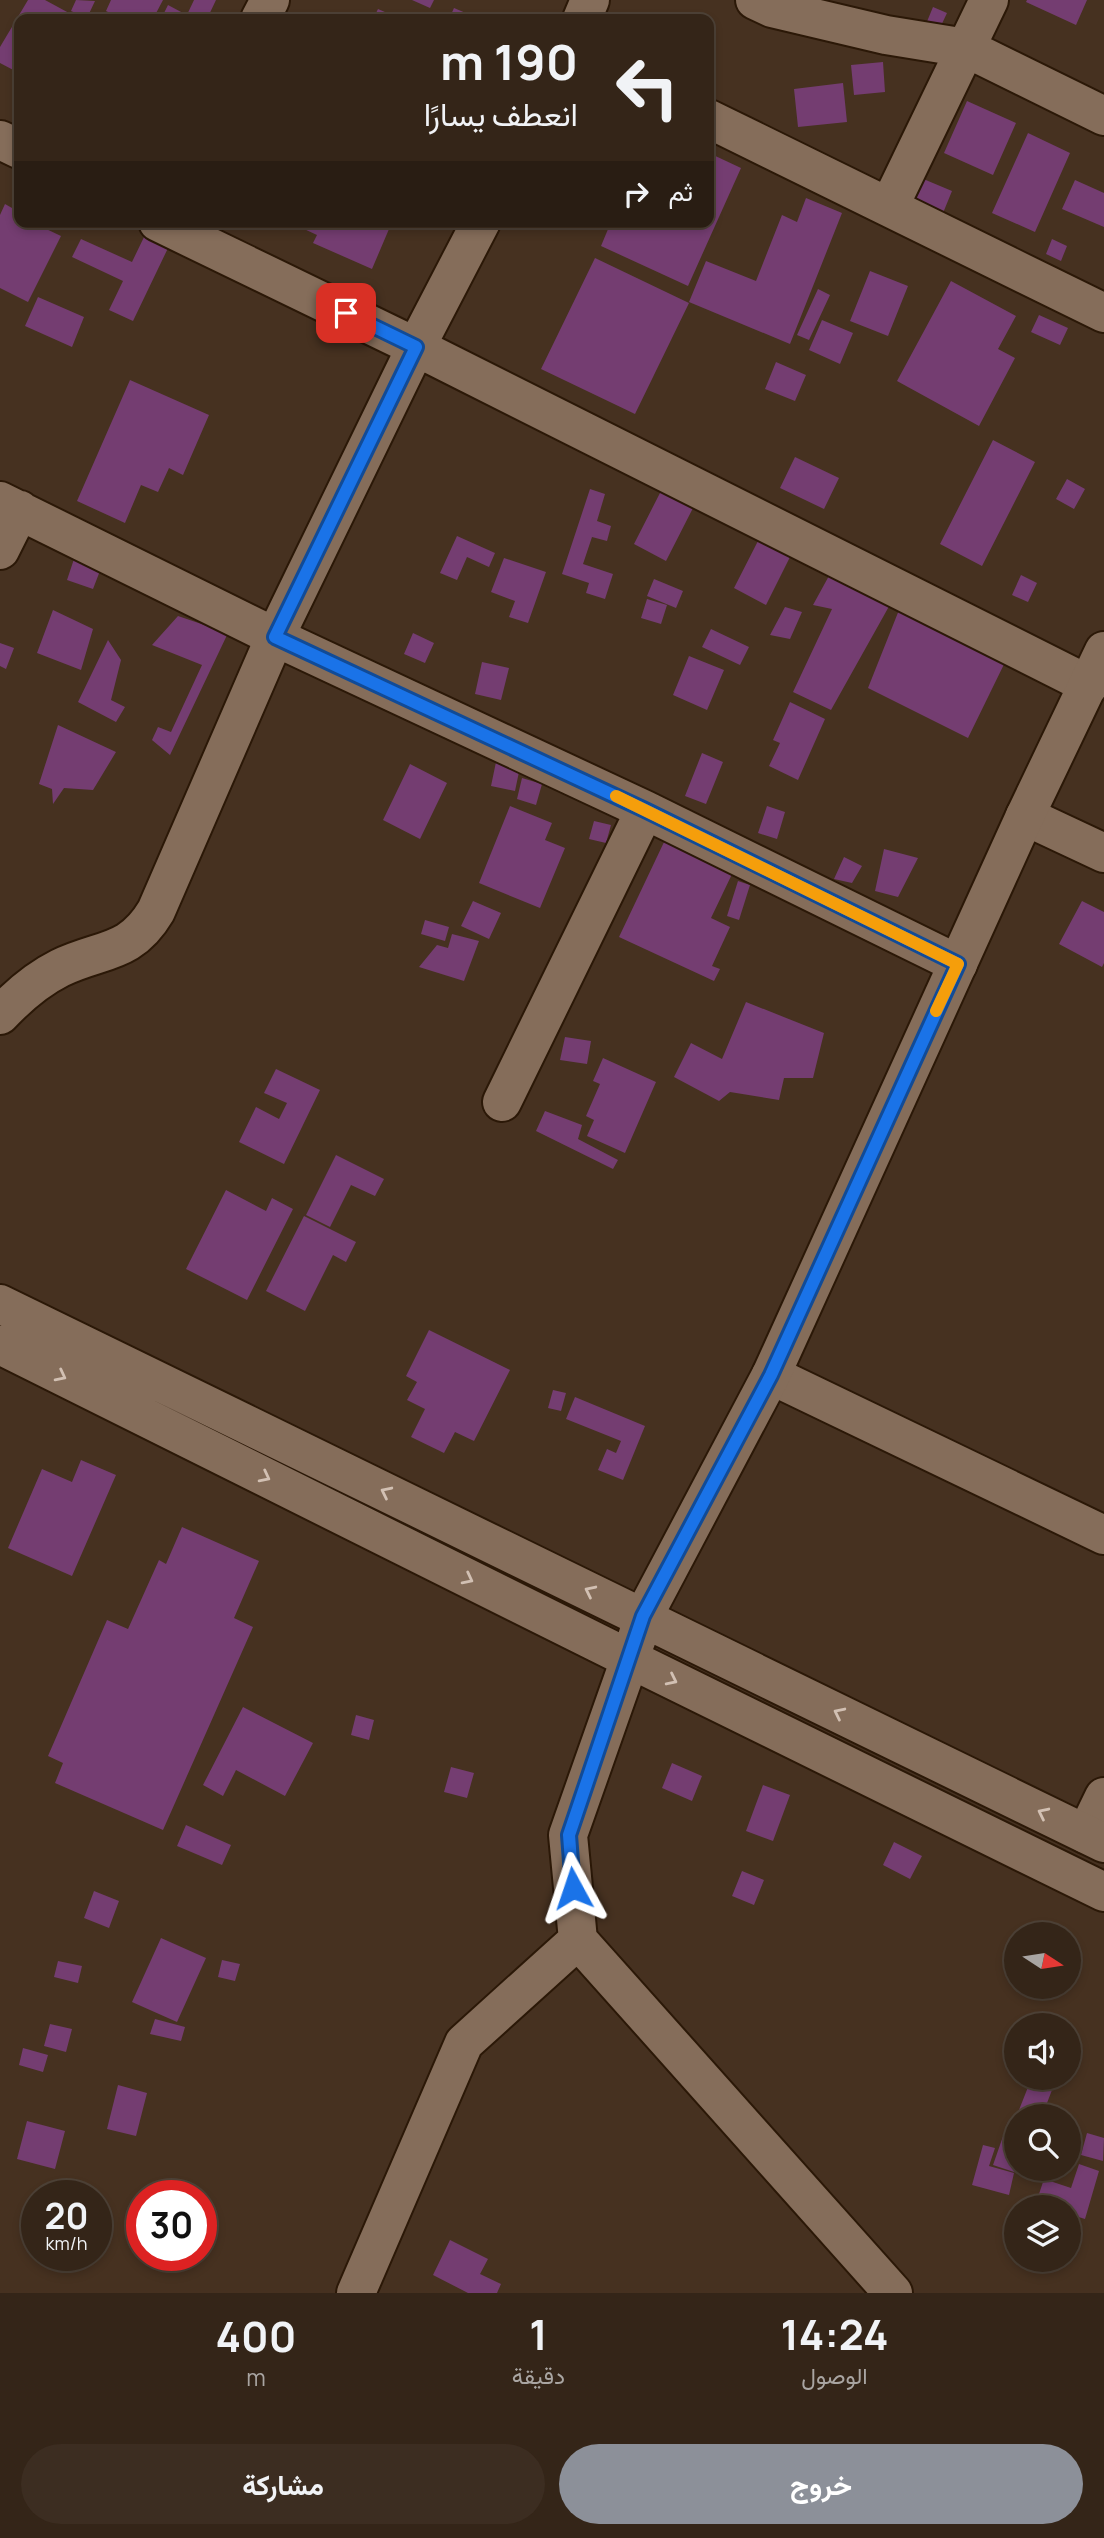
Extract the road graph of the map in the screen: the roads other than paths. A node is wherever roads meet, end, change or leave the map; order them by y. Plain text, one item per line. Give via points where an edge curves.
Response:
1 (755, 0) edge
2 (989, 0) edge
3 (966, 48) junction
4 (1104, 116) edge
5 (714, 121) edge
6 (889, 207) junction
7 (170, 228) edge
8 (478, 228) edge
9 (1104, 313) edge
10 (416, 347) junction
11 (10, 505) edge
12 (0, 550) edge
13 (275, 637) junction
14 (1096, 668) edge
15 (645, 810) junction
16 (1025, 816) junction
17 (1104, 853) edge
18 (958, 964) junction
19 (0, 1015) edge
20 (502, 1101) dead end
21 (0, 1304) edge
22 (0, 1345) edge
23 (771, 1375) junction
24 (1104, 1535) edge
25 (643, 1616) junction
26 (630, 1659) junction
27 (1104, 1797) edge
28 (1095, 1839) edge
29 (1104, 1892) edge
30 (578, 1940) junction
31 (356, 2293) edge
32 (893, 2293) edge

1 - 3 street via 886,35
2 - 3 street
3 - 4 street
3 - 6 street
5 - 6 street
6 - 9 street
7 - 10 street
8 - 10 street
10 - 13 street
10 - 14 street
11 - 12 street
11 - 13 street
13 - 15 street
13 - 19 street via 149,924 124,946 58,969
14 - 16 street
15 - 18 street
15 - 20 street
16 - 17 street
16 - 18 street
18 - 23 street
25 -> 21 street
22 -> 26 street
23 - 24 street
23 - 25 street
25 - 26 street
28 -> 25 street
26 -> 29 street
26 - 30 street via 569,1835
27 - 28 street
30 - 31 street via 464,2043
30 - 32 street

